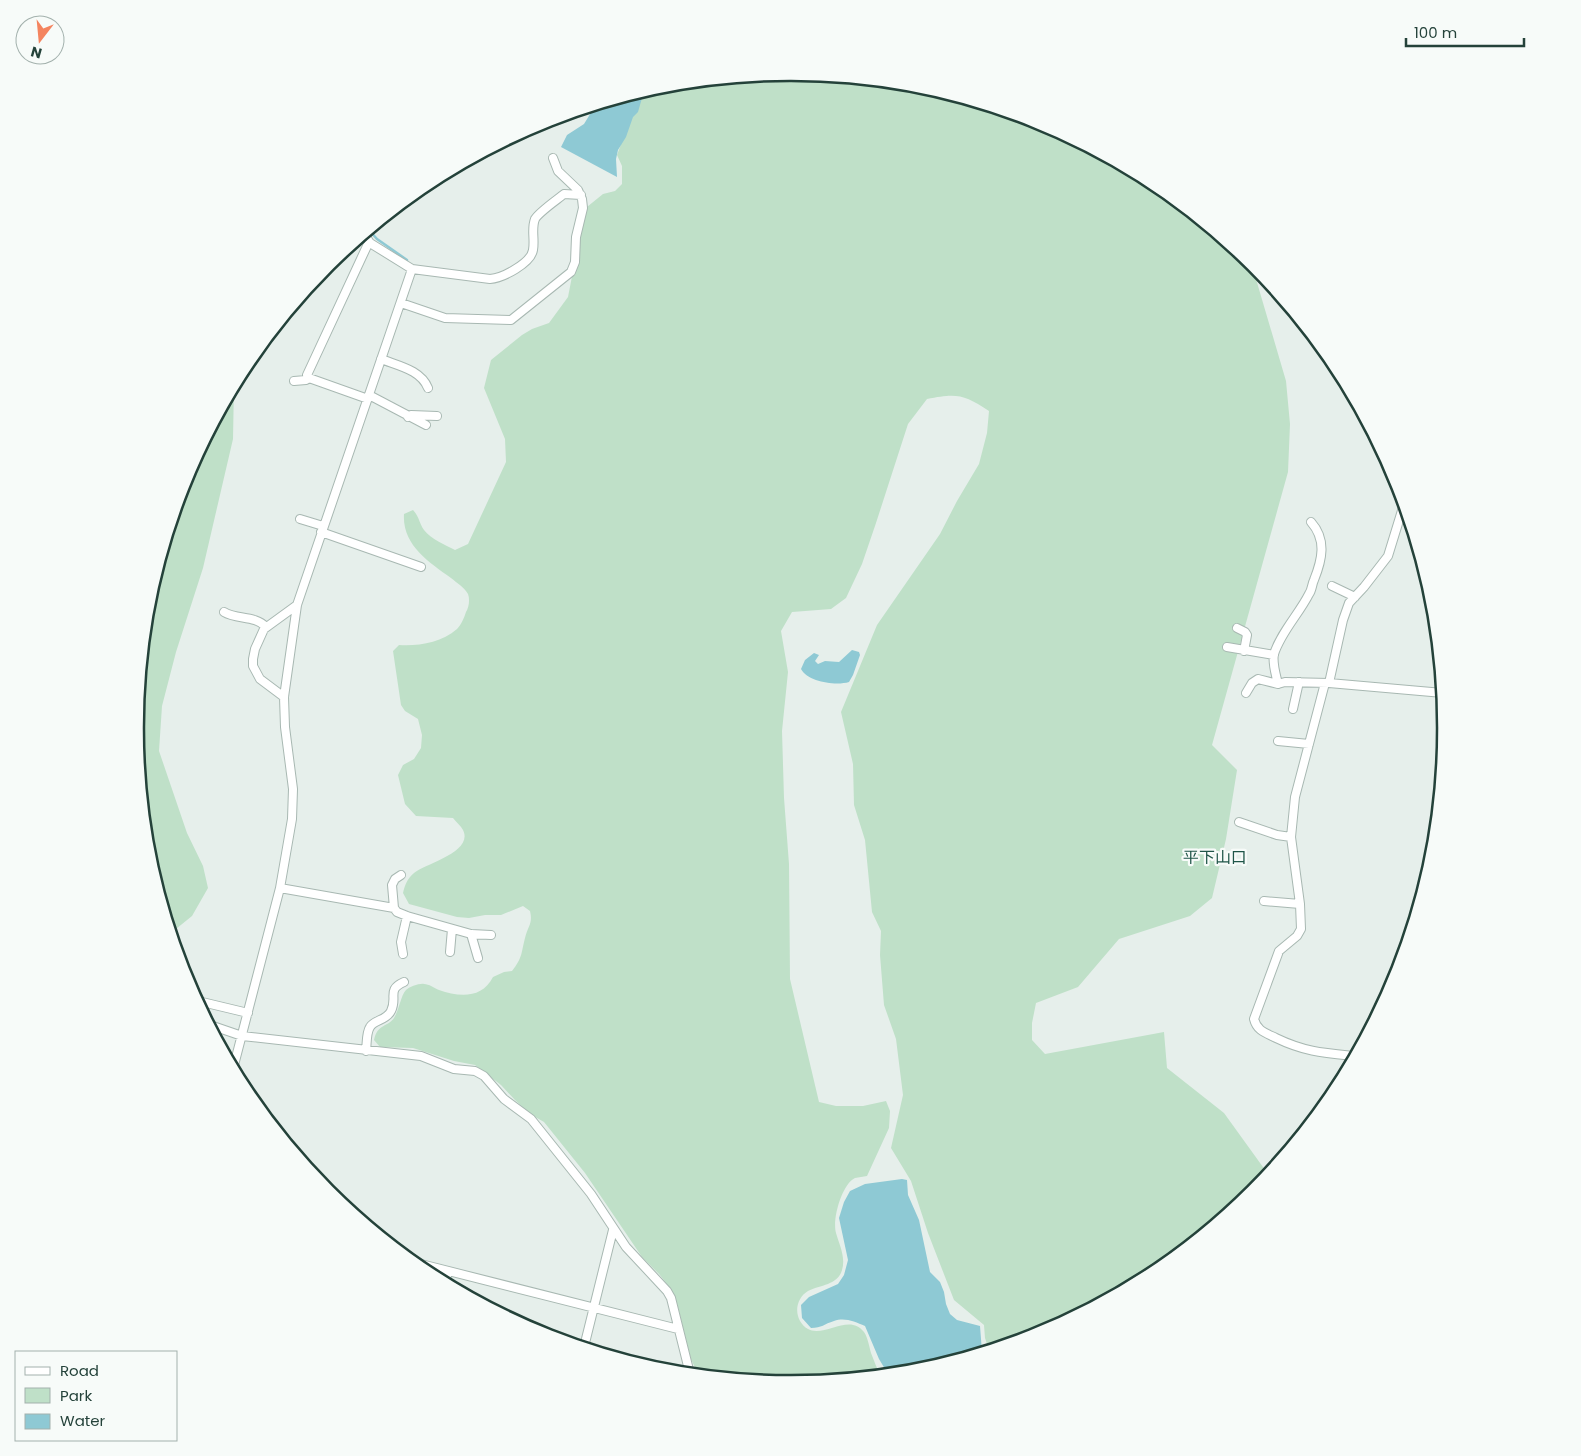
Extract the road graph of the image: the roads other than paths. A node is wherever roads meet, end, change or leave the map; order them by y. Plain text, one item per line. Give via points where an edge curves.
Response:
1 (552, 158) dead end
2 (580, 195) junction
3 (367, 239) edge
4 (370, 243) junction
5 (412, 269) junction
6 (400, 303) junction
7 (381, 359) junction
8 (309, 378) junction
9 (294, 381) dead end
10 (428, 388) dead end
11 (368, 397) junction
12 (408, 416) junction
13 (437, 416) dead end
14 (426, 425) dead end
15 (1401, 514) edge
16 (300, 519) dead end
17 (1312, 522) dead end
18 (322, 529) junction
19 (421, 567) dead end
20 (1332, 586) dead end
21 (1356, 597) junction
22 (297, 605) junction
23 (224, 612) dead end
24 (266, 627) junction
25 (1237, 628) dead end
26 (1227, 648) dead end
27 (1244, 651) junction
28 (1274, 655) junction
29 (1299, 682) junction
30 (1327, 683) junction
31 (1278, 684) junction
32 (1436, 692) edge
33 (1246, 693) dead end
34 (284, 698) junction
35 (1294, 709) dead end
36 (1278, 741) dead end
37 (1309, 744) junction
38 (1240, 822) dead end
39 (1291, 837) junction
40 (401, 875) dead end
41 (280, 888) junction
42 (1264, 901) dead end
43 (1300, 904) junction
44 (394, 908) junction
45 (407, 916) junction
46 (452, 929) junction
47 (471, 934) junction
48 (491, 935) dead end
49 (450, 952) dead end
50 (403, 954) dead end
51 (478, 958) dead end
52 (404, 982) dead end
53 (205, 1003) edge
54 (248, 1013) junction
55 (217, 1028) edge
56 (227, 1031) junction
57 (221, 1034) edge
58 (242, 1036) junction
59 (366, 1051) junction
60 (1348, 1055) edge
61 (236, 1060) edge
62 (613, 1230) junction
63 (433, 1267) edge
64 (448, 1271) junction
65 (447, 1276) edge
66 (594, 1308) junction
67 (678, 1329) junction
68 (586, 1341) edge
69 (688, 1366) edge

1 - 2 street via 558,171
2 - 5 street via 563,194 536,218 532,254 523,264 501,276 490,279
2 - 6 street via 583,208 576,232 572,269 511,320 445,318
3 - 4 street
4 - 5 street
4 - 8 street via 307,375
5 - 6 street
6 - 7 street
7 - 10 street via 412,371 424,379
7 - 11 street
8 - 9 street
8 - 11 street
11 - 12 street
11 - 18 street
12 - 13 street
12 - 14 street
15 - 21 street via 1388,556
16 - 18 street
17 - 28 street via 1321,540 1322,559 1311,592
18 - 19 street
18 - 22 street
20 - 21 street
21 - 30 street via 1349,603 1342,620
22 - 24 street
22 - 34 street
23 - 24 street via 259,621
24 - 34 street via 255,648 253,666 260,679
25 - 27 street via 1247,635
26 - 27 street
27 - 28 street
28 - 31 street
29 - 30 street
29 - 31 street
29 - 35 street
30 - 32 street
30 - 37 street
31 - 33 street via 1258,680
34 - 41 street via 293,789 292,819
36 - 37 street
37 - 39 street via 1295,797
38 - 39 street
39 - 43 street
40 - 44 street via 392,885
41 - 44 street
41 - 54 street
42 - 43 street
43 - 60 street via 1301,929 1278,951 1255,1014 1256,1026 1262,1032 1300,1049
44 - 45 street
45 - 46 street
45 - 50 street via 401,942
46 - 47 street
46 - 49 street
47 - 48 street
47 - 51 street
52 - 59 street via 393,990 391,1013 368,1030
53 - 54 street
54 - 58 street
55 - 56 street
56 - 57 street
56 - 58 street
58 - 59 street
58 - 61 street
59 - 62 street via 421,1056 484,1076 504,1099 531,1119 591,1194
62 - 66 street
62 - 67 street via 632,1256 667,1290
63 - 64 street
64 - 65 street
64 - 66 street
66 - 67 street
66 - 68 street
67 - 69 street

